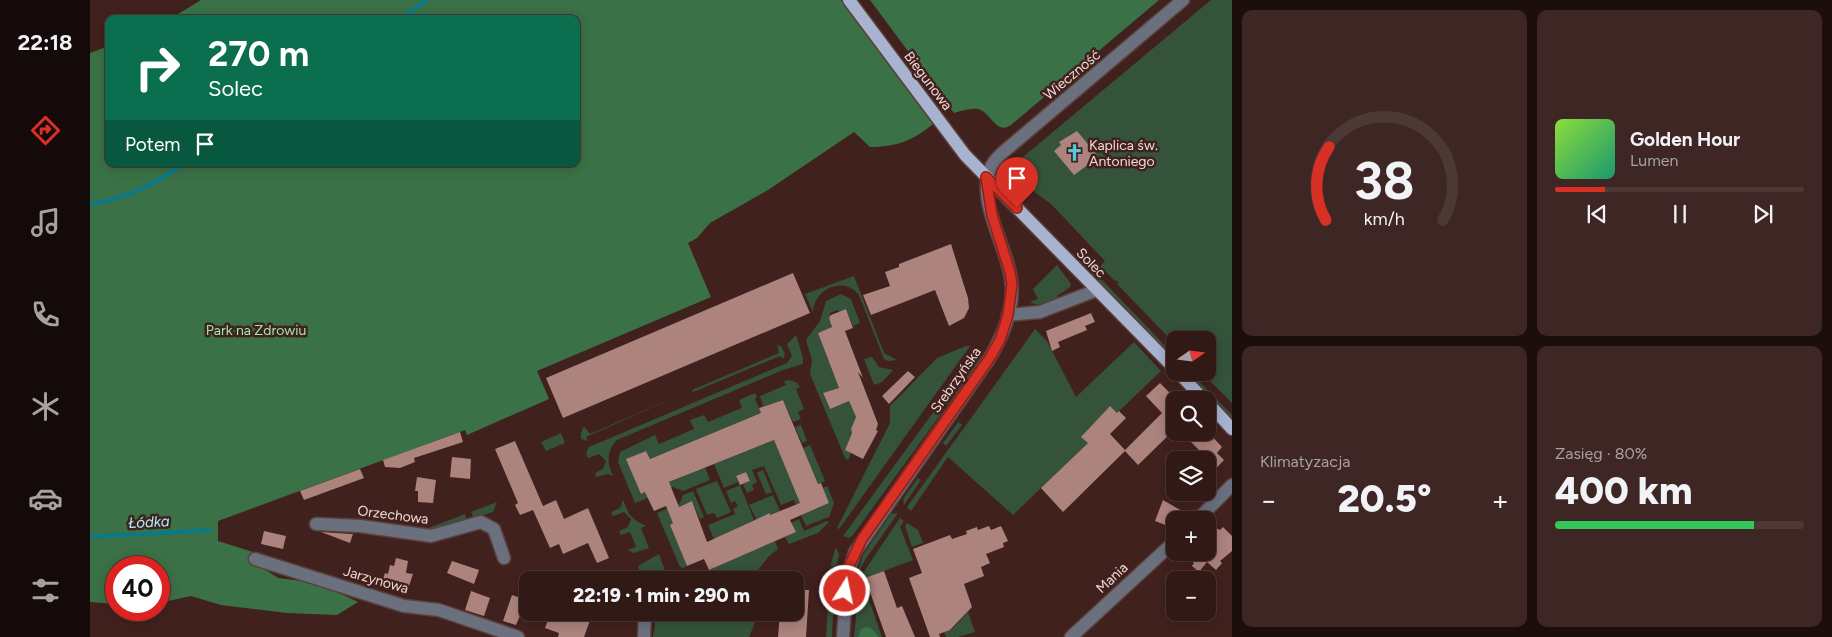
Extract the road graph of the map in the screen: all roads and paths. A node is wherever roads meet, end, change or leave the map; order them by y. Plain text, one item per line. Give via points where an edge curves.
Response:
1 (849, 0) edge
2 (1183, 0) edge
3 (986, 177) junction
4 (1097, 290) junction
5 (1008, 315) junction
6 (1166, 360) edge
7 (1186, 381) edge
8 (1196, 391) edge
9 (1216, 412) edge
10 (1232, 429) edge
11 (1232, 485) edge
12 (1206, 511) edge
13 (316, 524) dead end
14 (1166, 549) edge
15 (504, 558) dead end
16 (255, 559) dead end
17 (645, 621) edge
18 (518, 637) edge
19 (644, 637) edge
20 (843, 637) edge
21 (1071, 637) edge

1 - 3 main road, Biegunowa via 965,155
2 - 3 street, Wieczność via 1001,155
3 - 4 main road, Solec
3 - 5 street, Srebrzyńska via 992,215 1011,278
4 - 5 street via 1040,312
4 - 6 main road, Solec
5 - 20 street, Srebrzyńska via 1000,340 989,359 855,552 846,576
7 - 8 main road
9 - 10 main road
11 - 12 street
13 - 15 street, Orzechowa via 360,526 431,536 481,522 494,529
14 - 21 street, Mania
16 - 18 street, Jarzynowa via 404,606 439,610
17 - 19 street

